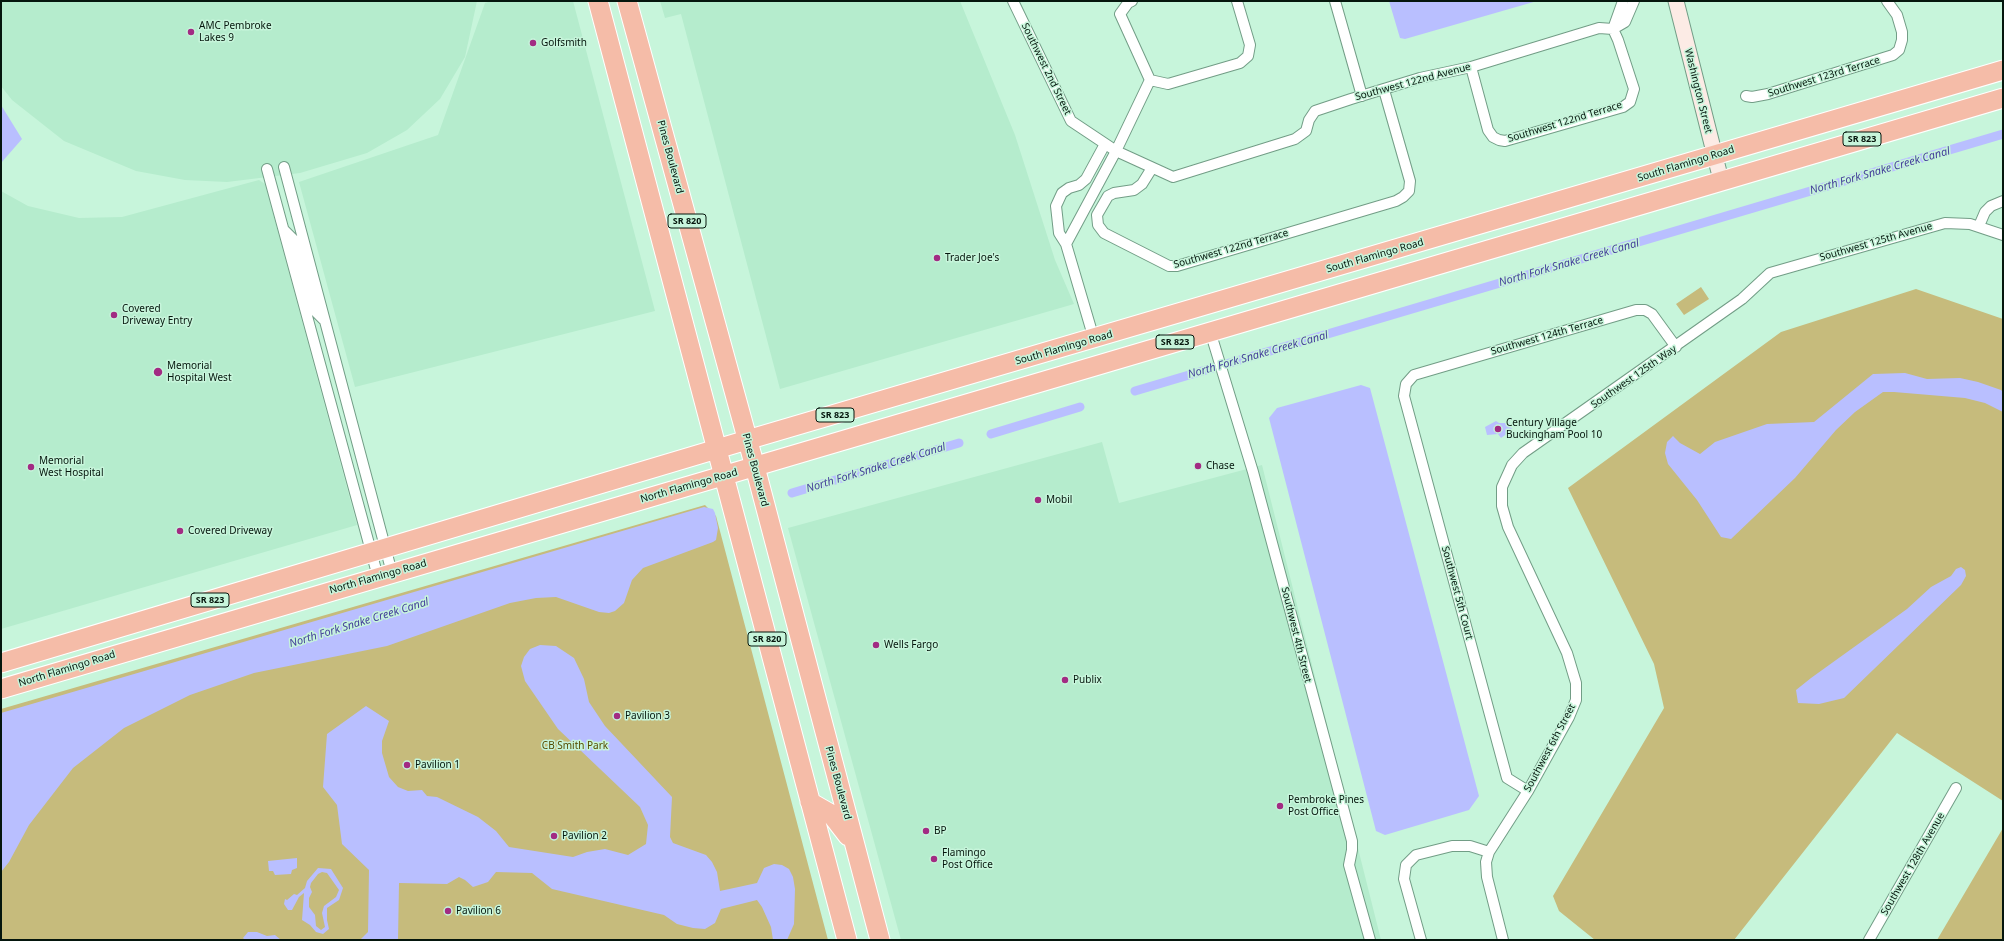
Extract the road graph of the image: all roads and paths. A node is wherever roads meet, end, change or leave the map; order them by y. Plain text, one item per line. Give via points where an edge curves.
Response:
1 (598, 1) edge
2 (627, 1) edge
3 (1013, 1) edge
4 (1132, 1) edge
5 (1237, 1) edge
6 (1335, 1) edge
7 (1623, 1) edge
8 (1634, 1) edge
9 (1676, 1) edge
10 (1887, 1) edge
11 (1612, 29) junction
12 (1471, 66) junction
13 (2003, 70) edge
14 (1150, 80) junction
15 (1384, 90) junction
16 (1362, 96) junction
17 (1746, 96) dead end
18 (2003, 98) edge
19 (1105, 144) junction
20 (1116, 151) junction
21 (1714, 156) junction
22 (284, 166) dead end
23 (267, 168) dead end
24 (1152, 168) junction
25 (1721, 180) junction
26 (2003, 201) edge
27 (1980, 226) junction
28 (2003, 235) edge
29 (1066, 244) junction
30 (294, 255) junction
31 (1754, 286) joint
32 (325, 321) junction
33 (1210, 331) junction
34 (1094, 339) junction
35 (1676, 347) junction
36 (1406, 384) joint
37 (965, 403) junction
38 (747, 440) junction
39 (717, 450) junction
40 (755, 467) junction
41 (724, 476) junction
42 (1502, 487) joint
43 (378, 550) junction
44 (385, 575) junction
45 (1, 663) edge
46 (1, 689) edge
47 (1956, 788) dead end
48 (1528, 791) junction
49 (810, 802) junction
50 (854, 844) junction
51 (1489, 852) junction
52 (847, 940) edge
53 (880, 940) edge
54 (1370, 940) edge
55 (1421, 940) edge
56 (1503, 940) edge
57 (1869, 940) edge

1 - 39 highway, SR 820
2 - 38 highway, Pines Boulevard / SR 820
3 - 19 street, Southwest 2nd Street via 1071,121
4 - 14 street via 1120,14
5 - 14 street via 1250,45 1248,56 1240,63 1168,84
6 - 16 street
7 - 11 street
8 - 11 street via 1625,22
9 - 21 street, Washington Street
10 - 17 street, Southwest 123rd Terrace via 1901,25 1902,40 1899,50 1886,58 1768,94
11 - 12 street, Southwest 122nd Avenue via 1599,28
11 - 12 street, Southwest 122nd Terrace via 1634,89 1630,102 1623,107 1505,141 1493,136 1488,130
12 - 15 street, Southwest 122nd Avenue
13 - 21 highway, South Flamingo Road / SR 823
14 - 20 street
15 - 16 street, Southwest 122nd Avenue
15 - 24 street, Southwest 122nd Terrace via 1410,181 1409,191 1396,201 1177,266 1169,266 1104,233 1098,225 1097,215 1108,196 1114,192 1134,190 1142,184
16 - 24 street, Southwest 122nd Avenue via 1315,111 1306,131 1295,139 1173,176
18 - 25 highway, SR 823
19 - 20 street, Southwest 2nd Street
19 - 29 street via 1086,179 1079,185 1069,188 1058,198 1056,219 1059,233
20 - 24 street, Southwest 122nd Avenue
20 - 29 street
21 - 25 street, Washington Street
21 - 34 highway, South Flamingo Road / SR 823
22 - 32 street
23 - 30 street via 284,230
25 - 33 highway, SR 823
26 - 27 street via 1991,206 1983,215
27 - 28 street, Southwest 125th Avenue
27 - 31 street, Southwest 125th Avenue via 1945,223 1770,273
29 - 34 street
30 - 32 street via 315,311
30 - 43 street
31 - 35 street, Southwest 125th Way via 1742,299
32 - 43 street
33 - 37 highway, SR 823
33 - 54 street, Southwest 4th Street via 1255,480 1352,841 1349,865
34 - 37 highway via 1091,349 1082,358 991,384
34 - 38 highway, South Flamingo Road / SR 823
35 - 36 street, Southwest 124th Terrace via 1652,314 1645,310 1636,310 1414,375
35 - 42 street, Southwest 125th Way via 1523,453 1512,465
36 - 48 street, Southwest 5th Court via 1404,396 1507,778
37 - 40 highway, SR 823
38 - 39 highway, SR 823
38 - 40 highway, Pines Boulevard / SR 820
39 - 41 highway, SR 820
39 - 43 highway, SR 823
40 - 41 highway, North Flamingo Road / SR 823
40 - 50 highway, Pines Boulevard / SR 820
41 - 44 highway, North Flamingo Road / SR 823
41 - 49 highway, SR 820
42 - 48 street, Southwest 6th Street via 1502,506 1508,527 1567,653 1576,683 1576,700 1569,717
43 - 44 street
43 - 44 street
43 - 45 highway, SR 823
44 - 46 highway, North Flamingo Road / SR 823
47 - 57 street, Southwest 128th Avenue
48 - 51 street, Southwest 6th Street
49 - 50 highway via 831,814
49 - 52 highway, SR 820
50 - 53 highway, Pines Boulevard / SR 820
51 - 55 street via 1470,846 1452,846 1416,855 1406,865 1404,879
51 - 56 street, Southwest 6th Street via 1486,862 1488,877

